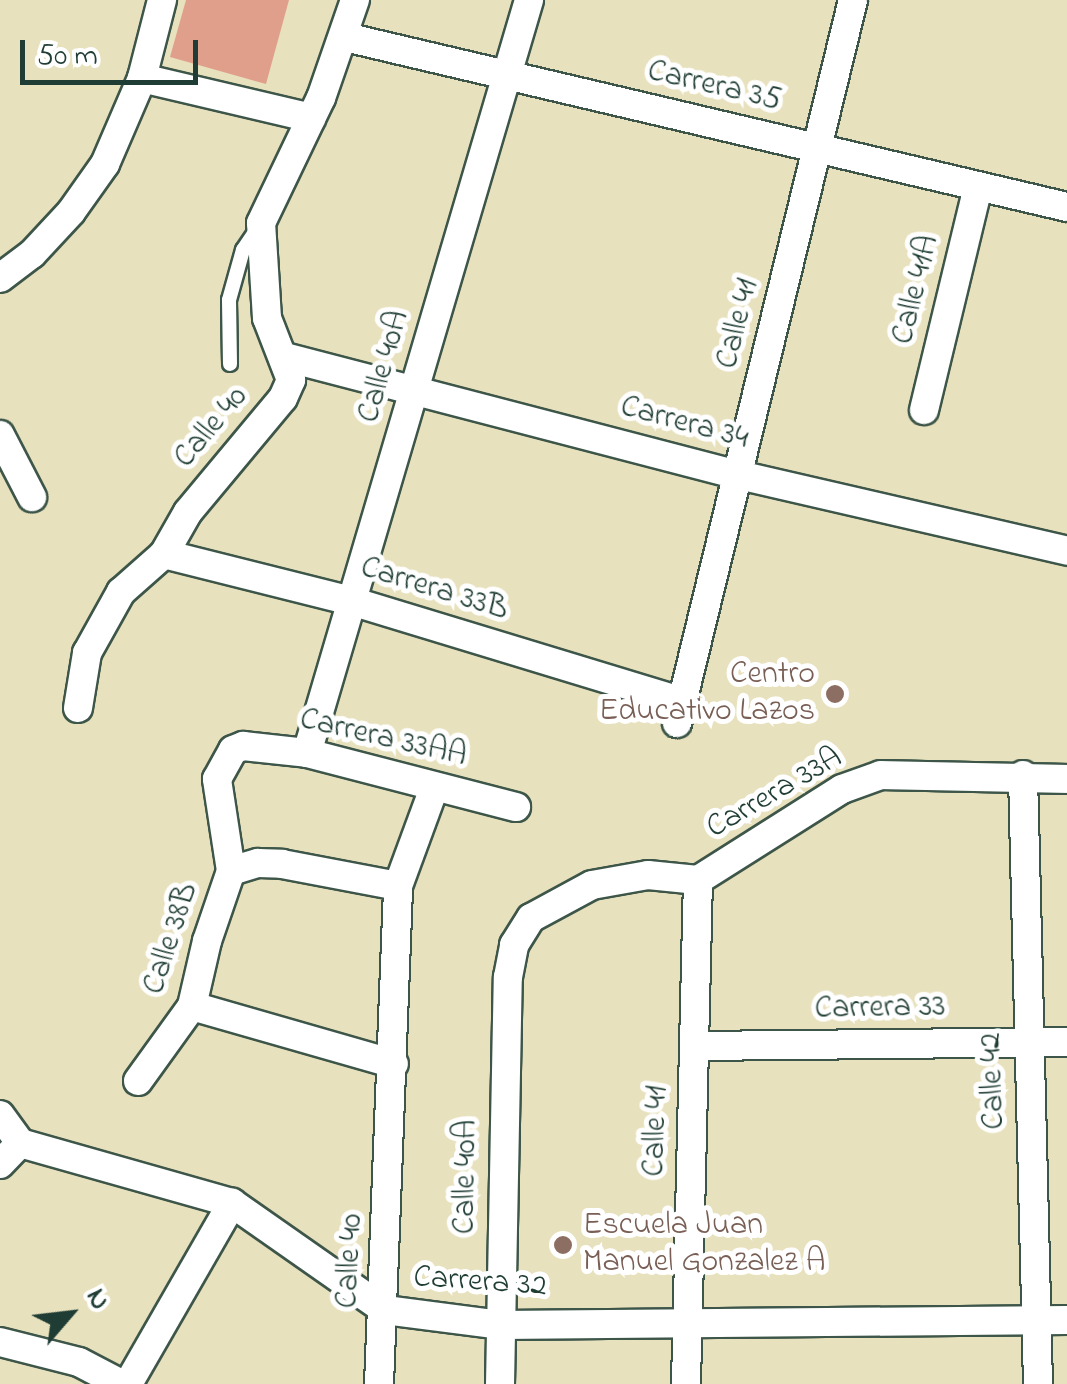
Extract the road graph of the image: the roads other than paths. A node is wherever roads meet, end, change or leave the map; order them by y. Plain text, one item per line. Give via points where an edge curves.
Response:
1 (162, 0) edge
2 (355, 0) edge
3 (529, 0) edge
4 (853, 0) edge
5 (345, 38) junction
6 (507, 73) junction
7 (142, 78) junction
8 (311, 118) junction
9 (817, 148) junction
10 (978, 186) junction
11 (1067, 207) edge
12 (261, 223) junction
13 (0, 278) edge
14 (286, 357) junction
15 (230, 364) dead end
16 (415, 390) junction
17 (924, 410) dead end
18 (0, 435) edge
19 (739, 475) junction
20 (32, 497) dead end
21 (1067, 551) edge
22 (164, 554) junction
23 (351, 601) junction
24 (78, 708) dead end
25 (679, 712) joint
26 (233, 750) joint
27 (307, 754) junction
28 (1022, 776) junction
29 (1067, 779) edge
30 (434, 788) junction
31 (516, 807) dead end
32 (232, 871) junction
33 (698, 880) junction
34 (398, 886) junction
35 (530, 918) joint
36 (192, 1006) junction
37 (1027, 1041) junction
38 (1067, 1042) edge
39 (695, 1046) junction
40 (394, 1064) junction
41 (138, 1081) dead end
42 (0, 1115) edge
43 (10, 1153) edge
44 (232, 1202) junction
45 (385, 1310) junction
46 (1038, 1320) junction
47 (1067, 1320) edge
48 (686, 1322) junction
49 (500, 1325) junction
50 (0, 1342) edge
51 (120, 1384) edge
52 (128, 1384) edge
53 (380, 1384) edge
54 (500, 1384) edge
55 (686, 1384) edge
56 (1038, 1384) edge

1 - 7 street
2 - 5 street
3 - 6 street, Calle 40A
4 - 9 street, Calle 41
5 - 6 street, Carrera 35
5 - 8 street
6 - 9 street, Carrera 35
6 - 16 street, Calle 40A
7 - 8 street
7 - 13 street via 105,164 45,240
8 - 12 street
9 - 10 street, Carrera 35
9 - 19 street, Calle 41
10 - 11 street, Carrera 35
10 - 17 street, Calle 41A
12 - 14 street via 267,318
12 - 15 lane via 242,250 229,300
14 - 16 street, Carrera 34
14 - 22 street, Calle 40 via 291,380 283,398 188,512
16 - 19 street, Carrera 34
16 - 23 street, Calle 40A
18 - 20 street
19 - 21 street, Carrera 34
19 - 25 street, Calle 41
22 - 23 street, Carrera 33B
22 - 24 street, Calle 40 via 121,592 100,624 87,652
23 - 25 street, Carrera 33B
23 - 27 street, Calle 40A
26 - 27 street, Carrera 33AA
26 - 32 street, Calle 38B via 218,779
27 - 30 street, Carrera 33AA
28 - 29 street, Carrera 33A
28 - 33 street, Carrera 33A via 880,775 842,789
28 - 37 street, Calle 42
30 - 31 street, Carrera 33AA
30 - 34 street, Calle 40
32 - 34 street via 282,864
32 - 36 street, Calle 38B
33 - 35 street, Carrera 33A via 648,875 592,885
33 - 39 street, Calle 41
34 - 40 street, Calle 40
35 - 49 street, Calle 40A via 514,945 508,977
36 - 40 street
36 - 41 street, Calle 38B
37 - 38 street, Carrera 33
37 - 39 street, Carrera 33
37 - 46 street, Calle 42
39 - 48 street, Calle 41
40 - 45 street, Calle 40
42 - 43 street
43 - 44 street, Carrera 32
44 - 45 street, Carrera 32
44 - 52 street
45 - 49 street, Carrera 32
45 - 53 street, Calle 40
46 - 47 street, Carrera 32
46 - 48 street, Carrera 32
46 - 56 street, Calle 42
48 - 49 street, Carrera 32
48 - 55 street, Calle 41
49 - 54 street, Calle 40A
50 - 51 street via 79,1362

